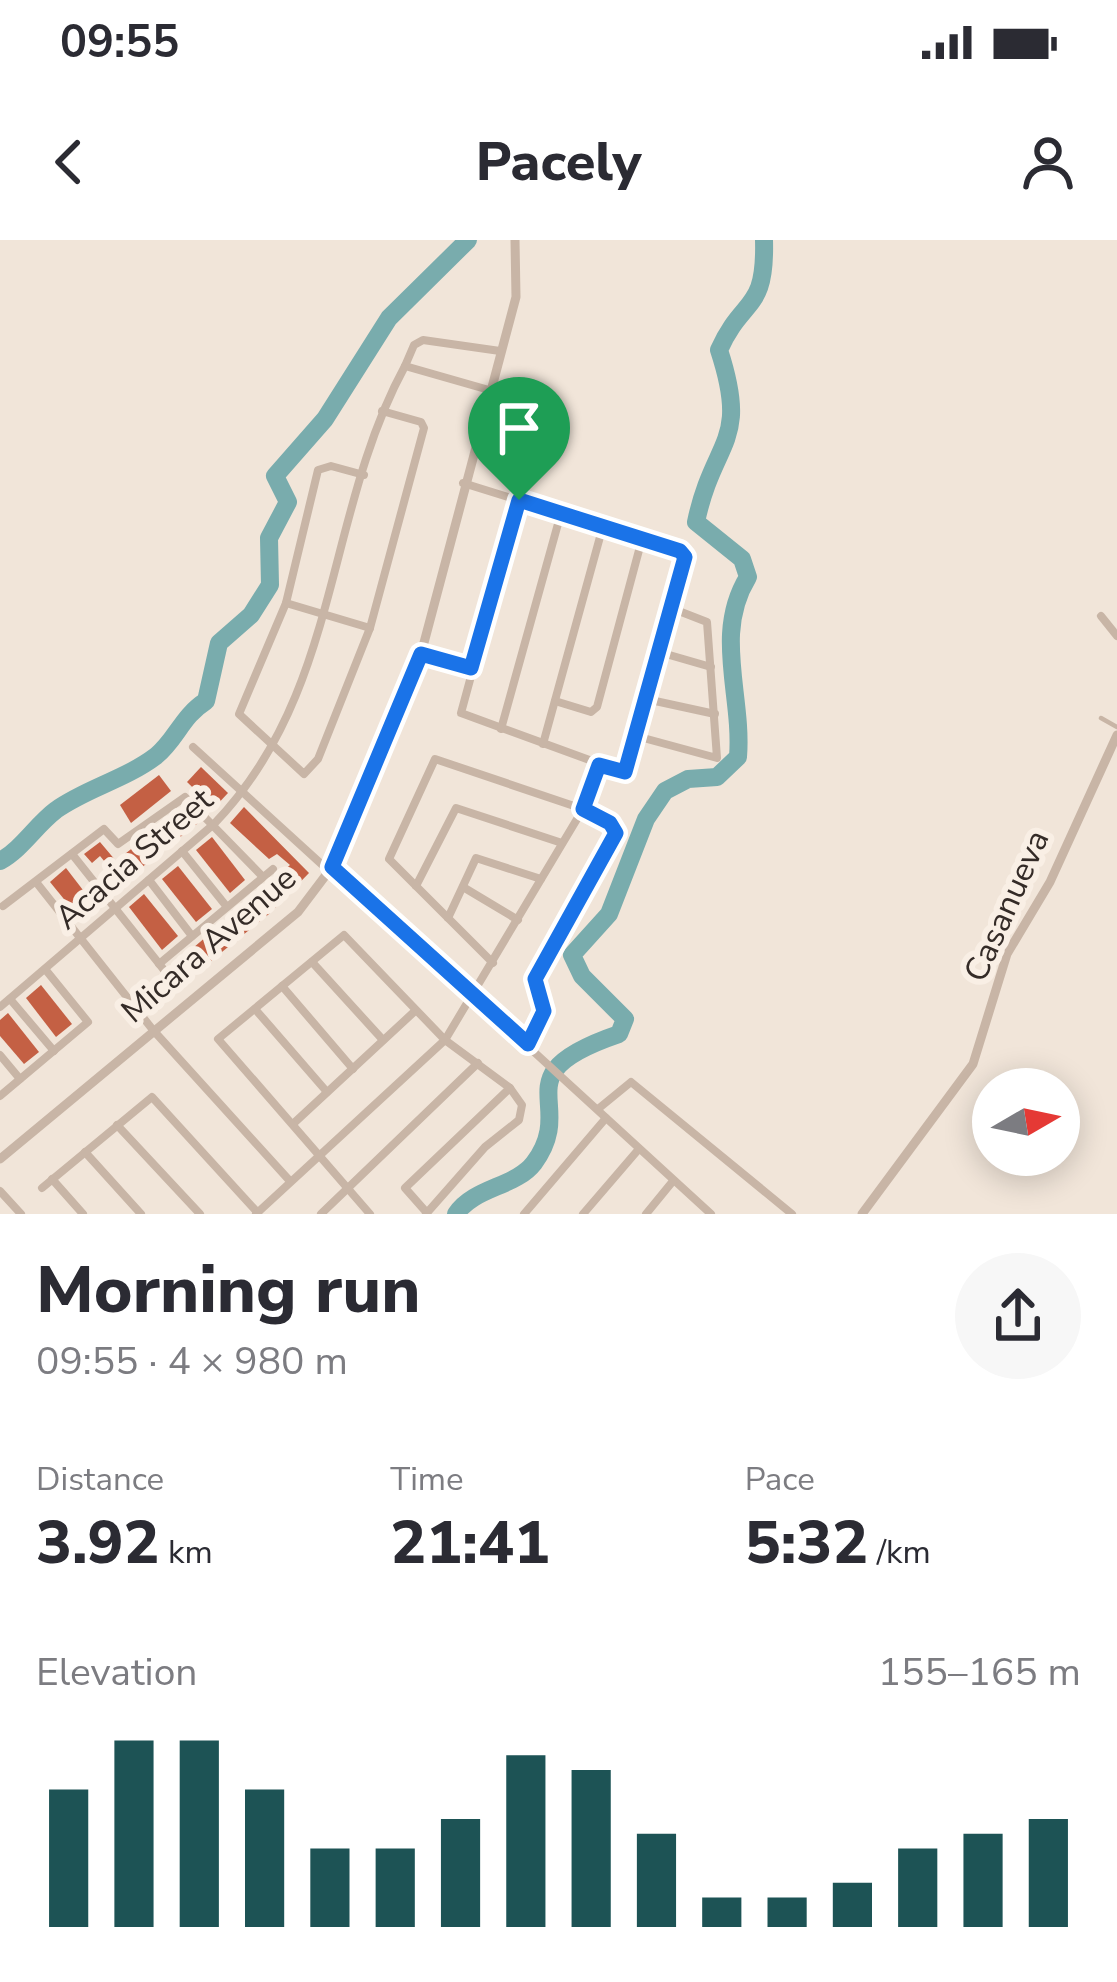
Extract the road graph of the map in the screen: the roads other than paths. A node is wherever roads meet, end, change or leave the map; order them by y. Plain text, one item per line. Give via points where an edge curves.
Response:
1 (514, 240) edge
2 (500, 351) junction
3 (405, 366) junction
4 (489, 391) junction
5 (382, 411) junction
6 (364, 475) junction
7 (463, 483) junction
8 (519, 500) junction
9 (561, 514) junction
10 (603, 526) junction
11 (642, 539) junction
12 (286, 603) junction
13 (671, 608) junction
14 (327, 615) junction
15 (1101, 616) dead end
16 (370, 628) junction
17 (1117, 636) edge
18 (659, 652) junction
19 (711, 667) junction
20 (646, 699) junction
21 (555, 700) junction
22 (716, 714) junction
23 (1101, 718) dead end
24 (501, 729) junction
25 (1117, 731) edge
26 (636, 736) junction
27 (543, 744) junction
28 (193, 747) dead end
29 (273, 750) junction
30 (599, 765) junction
31 (244, 793) junction
32 (583, 809) junction
33 (214, 824) junction
34 (562, 843) junction
35 (182, 851) junction
36 (72, 854) junction
37 (273, 869) dead end
38 (330, 869) junction
39 (263, 877) junction
40 (149, 880) junction
41 (541, 880) junction
42 (36, 882) junction
43 (416, 886) junction
44 (464, 887) junction
45 (3, 906) edge
46 (227, 907) junction
47 (116, 909) junction
48 (448, 919) junction
49 (518, 920) junction
50 (192, 936) junction
51 (80, 938) junction
52 (312, 962) junction
53 (493, 963) junction
54 (159, 964) junction
55 (45, 969) junction
56 (168, 975) dead end
57 (282, 986) junction
58 (10, 999) junction
59 (473, 999) junction
60 (0, 1007) edge
61 (255, 1009) junction
62 (415, 1011) junction
63 (152, 1030) junction
64 (383, 1040) junction
65 (445, 1040) junction
66 (528, 1044) junction
67 (54, 1051) junction
68 (0, 1055) edge
69 (478, 1063) junction
70 (352, 1069) junction
71 (20, 1079) junction
72 (510, 1088) junction
73 (327, 1092) junction
74 (0, 1096) edge
75 (598, 1109) junction
76 (607, 1118) junction
77 (294, 1123) junction
78 (117, 1125) junction
79 (638, 1150) junction
80 (320, 1151) junction
81 (85, 1152) junction
82 (0, 1159) edge
83 (52, 1179) junction
84 (289, 1180) junction
85 (673, 1181) junction
86 (349, 1187) junction
87 (42, 1188) dead end
88 (0, 1191) edge
89 (426, 1213) edge
90 (708, 1213) edge
91 (21, 1214) edge
92 (83, 1214) edge
93 (141, 1214) edge
94 (200, 1214) edge
95 (258, 1214) edge
96 (321, 1214) edge
97 (370, 1214) edge
98 (524, 1214) edge
99 (583, 1214) edge
100 (646, 1214) edge
101 (792, 1214) edge
102 (862, 1214) edge

1 - 2 street, Micara Avenue via 516,297
2 - 3 street via 424,340
2 - 4 street, Micara Avenue
3 - 4 street
3 - 5 street, Acacia Street
4 - 7 street, Micara Avenue
5 - 6 street, Acacia Street
5 - 16 street via 424,428
6 - 12 street via 318,470
6 - 14 street, Acacia Street
7 - 8 street
7 - 38 street, Micara Avenue via 421,654
8 - 9 street
8 - 24 street via 461,713
9 - 10 street
9 - 24 street
10 - 11 street
10 - 21 street
11 - 13 street via 685,557
11 - 21 street via 597,707
12 - 14 street
12 - 29 street via 238,714
13 - 18 street
13 - 19 street via 707,622
14 - 16 street
14 - 29 street, Acacia Street
15 - 17 street
16 - 29 street via 311,770 296,770
18 - 19 street
18 - 20 street
19 - 22 street
20 - 22 street
20 - 26 street
21 - 27 street
22 - 26 street via 712,760
23 - 25 lane
24 - 27 street
25 - 102 street, Casanueva via 1050,882 1007,954 973,1064
26 - 30 street via 625,772
27 - 30 street
28 - 31 street
29 - 31 street, Acacia Street
30 - 32 street
31 - 33 street, Acacia Street
31 - 38 street
32 - 34 street
32 - 43 street via 435,759 389,859
32 - 66 street via 616,833 535,979 544,1011
33 - 35 street, Acacia Street
33 - 36 street via 184,797 118,844 104,829
33 - 39 street
34 - 41 street
34 - 43 street via 456,808
35 - 40 street, Acacia Street
35 - 46 street
36 - 42 street
36 - 47 street
37 - 39 street
38 - 59 street
38 - 63 street, Micara Avenue via 298,912
39 - 46 street
40 - 47 street, Acacia Street
40 - 50 street
41 - 44 street via 476,858
41 - 49 street
42 - 45 street
42 - 51 street
43 - 48 street
44 - 48 street
44 - 49 street
46 - 50 street
47 - 51 street, Acacia Street
47 - 54 street
48 - 53 street
49 - 53 street
50 - 54 street
51 - 55 street, Acacia Street
51 - 63 street
52 - 57 street
52 - 62 street via 344,935
52 - 64 street
53 - 59 street
54 - 56 street
55 - 58 street, Acacia Street
55 - 67 street via 88,1022
57 - 61 street
57 - 70 street
58 - 60 street, Acacia Street
58 - 67 street
59 - 65 street
59 - 66 street
61 - 73 street
61 - 77 street via 218,1040
62 - 64 street
62 - 65 street
63 - 82 street, Micara Avenue
63 - 84 street
64 - 70 street
65 - 69 street
65 - 80 street
66 - 75 street
67 - 71 street
68 - 71 street
69 - 72 street
69 - 86 street
70 - 73 street
71 - 74 street
72 - 89 street via 522,1105 519,1120
72 - 89 street via 405,1188
73 - 77 street
75 - 76 street
75 - 101 street via 631,1082
76 - 79 street
76 - 98 street
77 - 80 street
78 - 81 street
78 - 94 street
78 - 95 street via 152,1097
79 - 85 street
79 - 99 street
80 - 84 street
80 - 86 street
81 - 83 street
81 - 93 street
83 - 87 street
83 - 92 street
84 - 95 street
85 - 90 street
85 - 100 street
86 - 96 street
86 - 97 street
88 - 91 street

